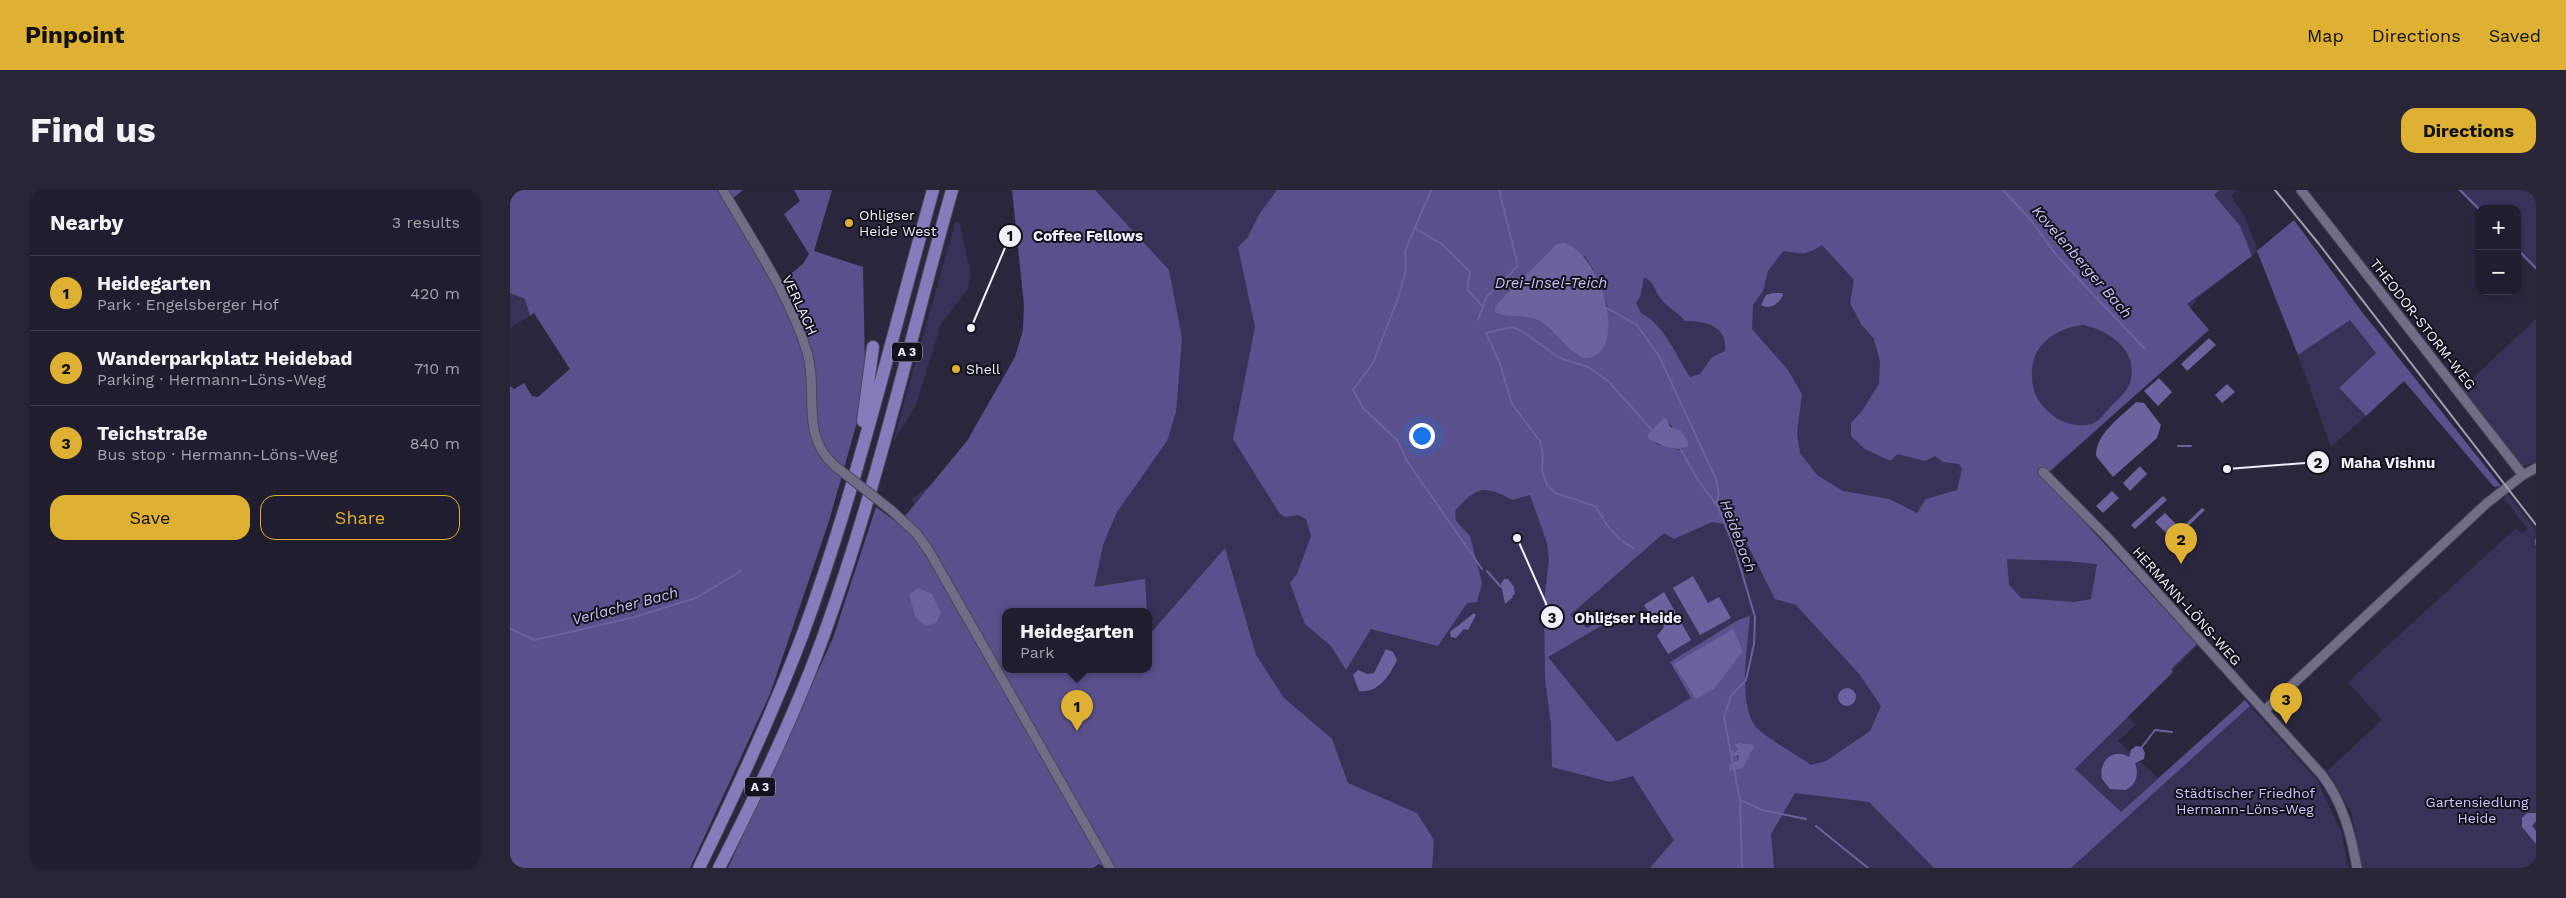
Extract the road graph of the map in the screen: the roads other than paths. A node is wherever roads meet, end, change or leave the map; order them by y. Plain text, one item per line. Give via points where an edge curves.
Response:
1 (723, 190) edge
2 (933, 190) edge
3 (952, 190) edge
4 (2301, 190) edge
5 (873, 347) dead end
6 (858, 468) junction
7 (2536, 468) edge
8 (885, 470) dead end
9 (2043, 472) dead end
10 (2522, 475) junction
11 (864, 515) junction
12 (2264, 711) junction
13 (699, 868) edge
14 (719, 868) edge
15 (1110, 868) edge
16 (2357, 868) edge

1 - 15 street, VERLACH, bridge via 799,329 808,354 816,442 824,456 916,533
2 - 6 highway, A 3
3 - 11 highway, A 3
4 - 10 street, THEODOR-STORM-WEG
5 - 6 highway
6 - 13 highway, A 3 via 802,637 737,791
7 - 10 street
8 - 11 highway
9 - 12 street, HERMANN-LÖNS-WEG via 2108,538
10 - 12 street via 2487,503
11 - 14 highway, A 3 via 827,627 796,703 755,798
12 - 16 street, HERMANN-LÖNS-WEG via 2336,795 2350,831

